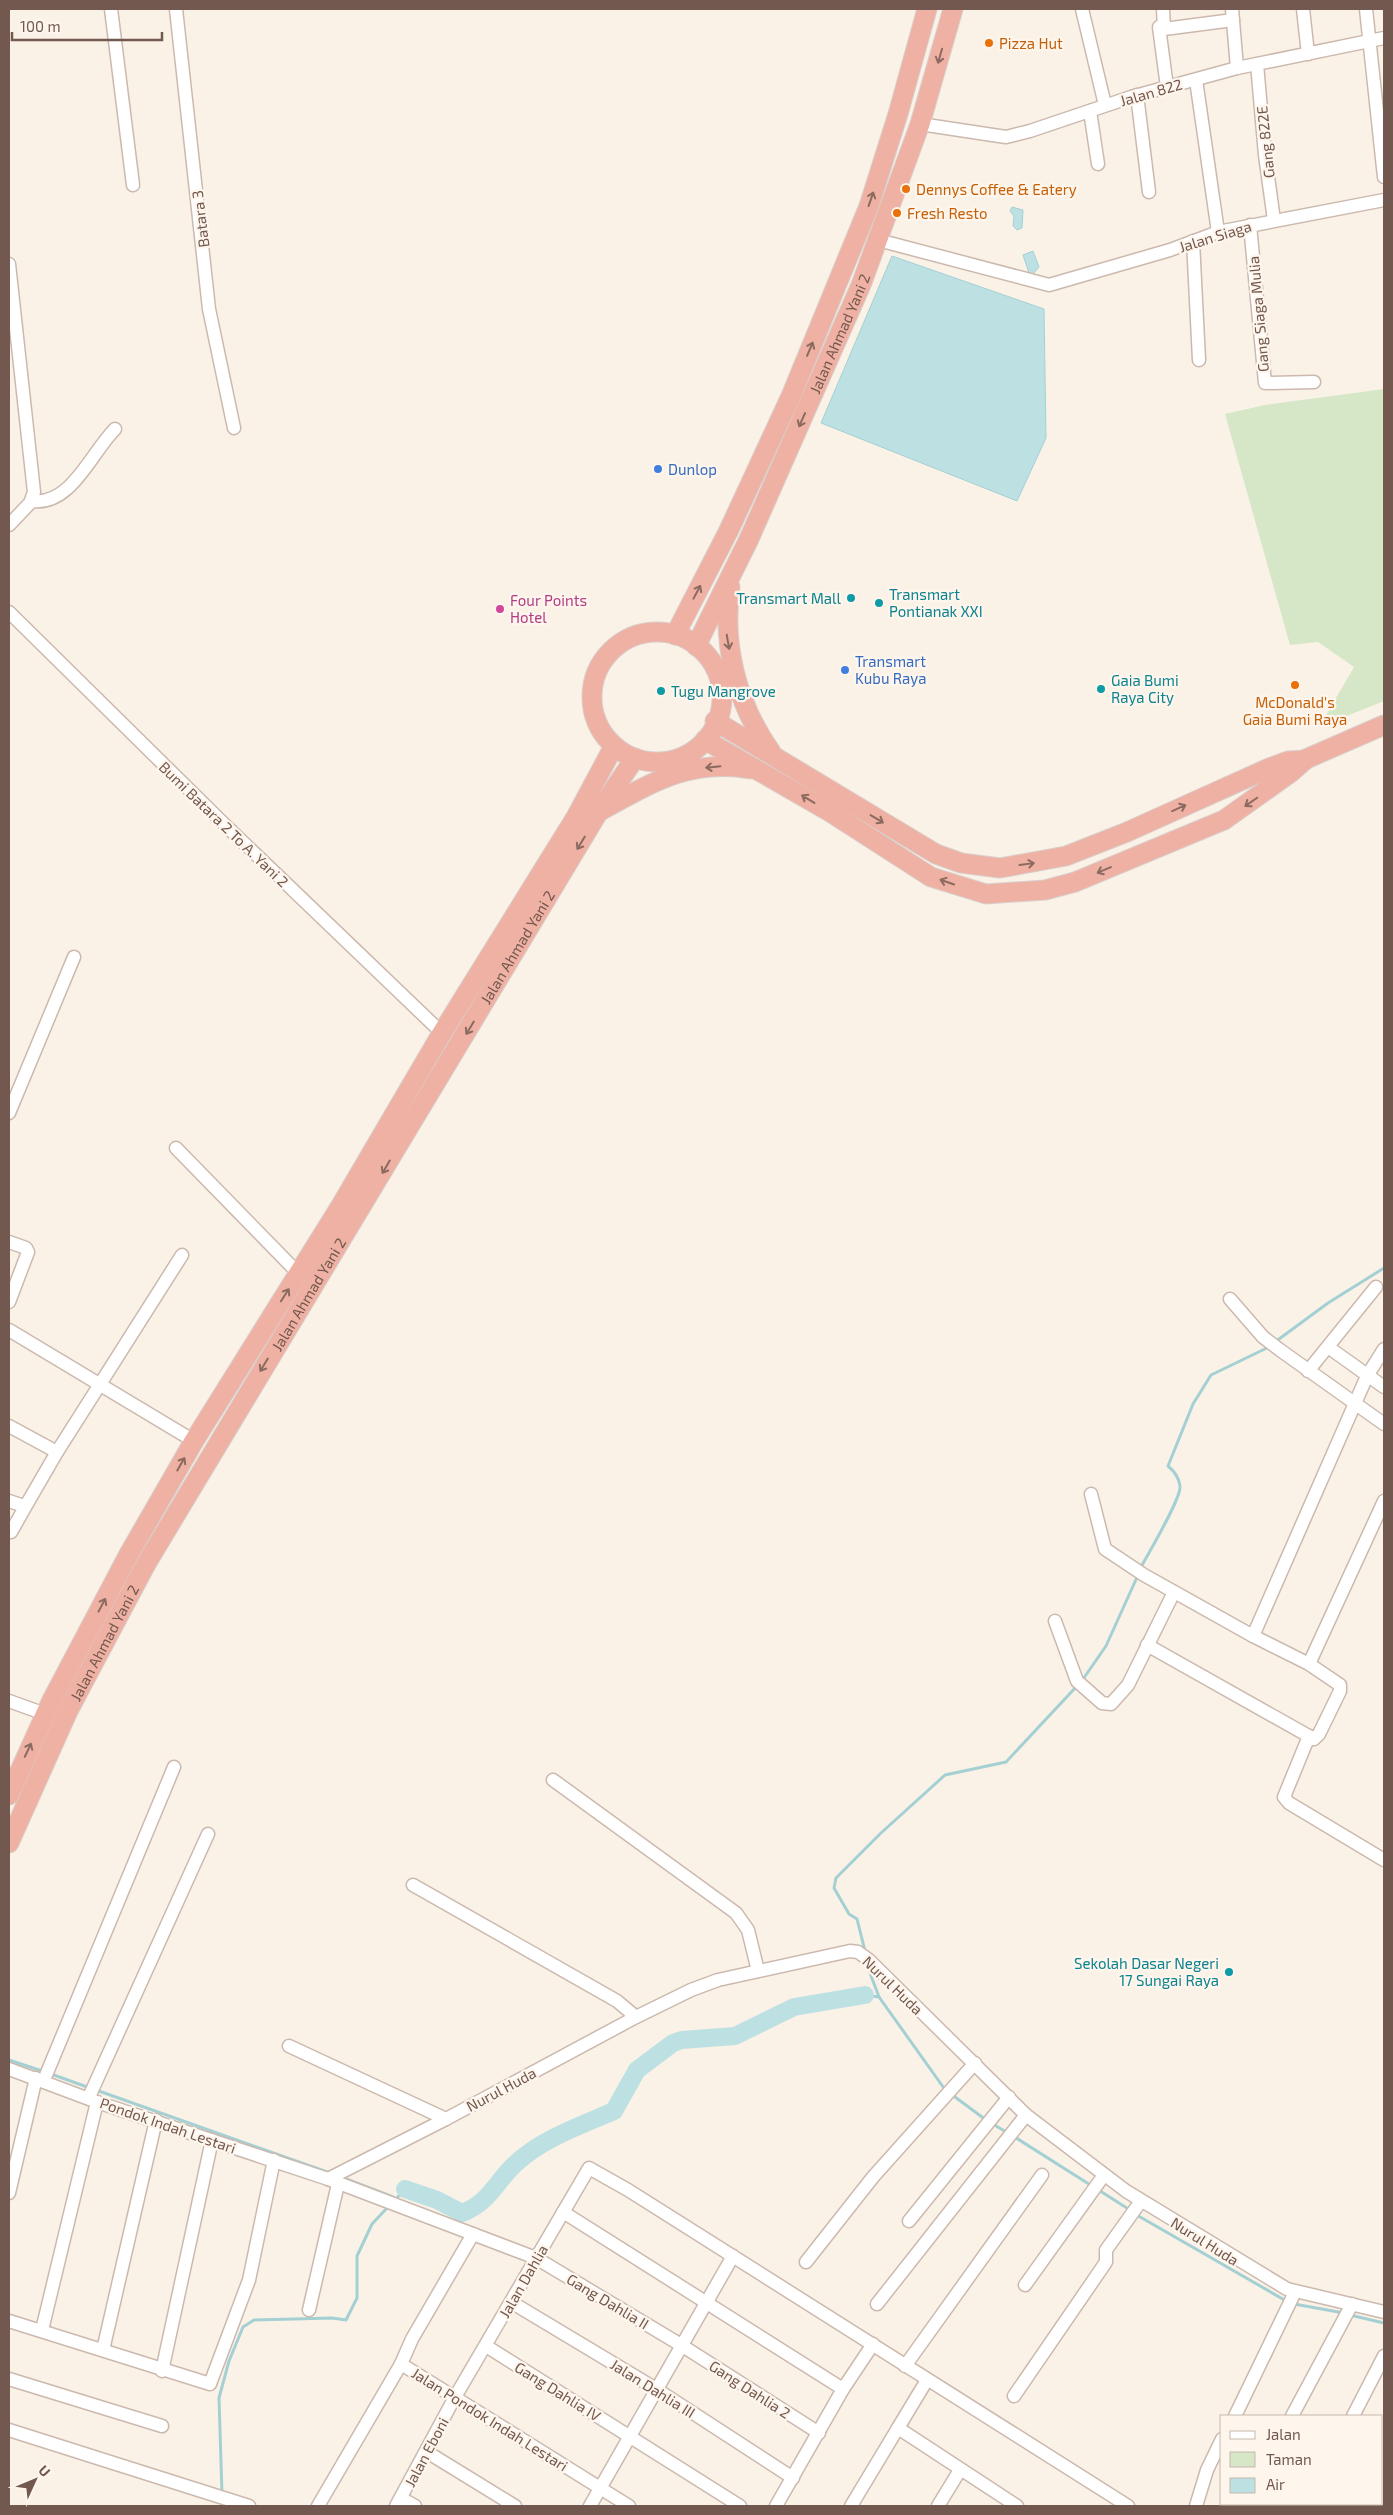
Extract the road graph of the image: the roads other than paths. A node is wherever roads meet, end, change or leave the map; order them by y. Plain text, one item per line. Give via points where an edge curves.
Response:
1 (111, 9) edge
2 (176, 9) edge
3 (927, 9) edge
4 (953, 9) edge
5 (1082, 9) edge
6 (1162, 9) edge
7 (1303, 9) edge
8 (1366, 9) edge
9 (1233, 14) edge
10 (1159, 27) dead end
11 (1384, 38) edge
12 (1370, 41) junction
13 (1308, 54) junction
14 (1257, 64) junction
15 (1237, 68) junction
16 (1196, 80) junction
17 (1167, 87) junction
18 (1137, 95) junction
19 (1105, 105) junction
20 (1090, 111) junction
21 (920, 124) junction
22 (1098, 164) dead end
23 (1384, 177) edge
24 (133, 184) dead end
25 (1149, 192) dead end
26 (1384, 200) edge
27 (1274, 220) junction
28 (1250, 225) junction
29 (1218, 232) junction
30 (878, 240) junction
31 (1193, 241) junction
32 (9, 264) edge
33 (1199, 360) dead end
34 (1314, 382) dead end
35 (234, 428) dead end
36 (115, 429) dead end
37 (32, 501) junction
38 (9, 525) edge
39 (731, 576) junction
40 (9, 612) edge
41 (675, 635) junction
42 (696, 646) junction
43 (716, 721) junction
44 (1384, 725) edge
45 (705, 740) junction
46 (614, 746) junction
47 (774, 755) junction
48 (635, 758) junction
49 (1306, 760) junction
50 (761, 771) junction
51 (600, 811) junction
52 (74, 957) dead end
53 (442, 1033) junction
54 (9, 1113) edge
55 (176, 1148) dead end
56 (9, 1242) edge
57 (182, 1255) dead end
58 (299, 1274) junction
59 (1378, 1288) edge
60 (1230, 1299) dead end
61 (9, 1302) edge
62 (9, 1330) edge
63 (1328, 1347) junction
64 (1384, 1349) edge
65 (1308, 1372) junction
66 (1367, 1376) junction
67 (99, 1385) junction
68 (1384, 1387) edge
69 (1355, 1405) junction
70 (1384, 1424) edge
71 (9, 1426) edge
72 (194, 1441) junction
73 (57, 1452) junction
74 (1091, 1494) dead end
75 (9, 1501) edge
76 (1384, 1501) edge
77 (28, 1502) junction
78 (11, 1532) dead end
79 (1174, 1592) junction
80 (1055, 1621) dead end
81 (1253, 1636) junction
82 (1147, 1646) junction
83 (1309, 1664) junction
84 (9, 1701) edge
85 (45, 1714) junction
86 (1309, 1736) junction
87 (174, 1767) dead end
88 (554, 1780) dead end
89 (9, 1795) edge
90 (208, 1834) dead end
91 (9, 1843) edge
92 (1384, 1860) edge
93 (413, 1885) dead end
94 (758, 1971) junction
95 (636, 2017) junction
96 (289, 2046) dead end
97 (975, 2063) junction
98 (9, 2068) edge
99 (40, 2079) junction
100 (1009, 2097) junction
101 (93, 2099) junction
102 (1026, 2115) junction
103 (446, 2119) junction
104 (156, 2120) junction
105 (212, 2140) junction
106 (274, 2160) junction
107 (1042, 2175) dead end
108 (1100, 2181) junction
109 (333, 2182) junction
110 (9, 2193) edge
111 (1139, 2204) junction
112 (396, 2205) joint
113 (563, 2212) junction
114 (910, 2221) dead end
115 (474, 2234) junction
116 (733, 2256) junction
117 (536, 2258) junction
118 (806, 2262) dead end
119 (1025, 2285) dead end
120 (1292, 2299) junction
121 (511, 2302) junction
122 (707, 2303) junction
123 (877, 2304) dead end
124 (309, 2310) dead end
125 (1348, 2311) junction
126 (1384, 2312) edge
127 (9, 2321) edge
128 (42, 2330) junction
129 (873, 2344) junction
130 (681, 2345) junction
131 (486, 2346) junction
132 (103, 2350) junction
133 (1384, 2356) edge
134 (401, 2364) junction
135 (905, 2366) junction
136 (162, 2371) junction
137 (9, 2379) edge
138 (927, 2380) junction
139 (656, 2389) junction
140 (843, 2389) junction
141 (1014, 2396) dead end
142 (455, 2397) junction
143 (1235, 2415) edge
144 (1293, 2415) edge
145 (1354, 2415) edge
146 (162, 2426) dead end
147 (898, 2428) junction
148 (9, 2430) edge
149 (819, 2433) junction
150 (630, 2435) junction
151 (1220, 2443) edge
152 (427, 2452) junction
153 (960, 2470) junction
154 (792, 2478) junction
155 (600, 2488) junction
156 (399, 2502) edge
157 (249, 2506) edge
158 (318, 2506) edge
159 (415, 2506) edge
160 (515, 2506) edge
161 (590, 2506) edge
162 (629, 2506) edge
163 (740, 2506) edge
164 (776, 2506) edge
165 (851, 2506) edge
166 (938, 2506) edge
167 (1017, 2506) edge
168 (1128, 2506) edge
169 (1196, 2506) edge

1 - 24 street
2 - 35 street, Batara 3 via 209,309
41 -> 3 highway, Jalan Ahmad Yani 2 via 729,530 787,404 869,206
4 -> 21 highway, Jalan Ahmad Yani 2
5 - 19 street
6 - 9 street via 1164,29
7 - 13 street
8 - 12 street
9 - 15 street
10 - 17 street
11 - 12 street, Jalan 822
12 - 13 street, Jalan 822
12 - 23 street
13 - 14 street, Jalan 822
14 - 15 street, Jalan 822
14 - 27 street, Gang 822E
15 - 16 street, Jalan 822
16 - 17 street, Jalan 822
16 - 29 street
17 - 18 street, Jalan 822
18 - 19 street, Jalan 822
18 - 25 street
19 - 20 street, Jalan 822
20 - 21 street, Jalan 822 via 1006,137
20 - 22 street
21 - 30 highway, Jalan Ahmad Yani 2
26 - 27 street, Jalan Siaga
27 - 28 street, Jalan Siaga
28 - 29 street, Jalan Siaga
28 - 34 street, Gang Siaga Mulia via 1265,383
29 - 31 street, Jalan Siaga
30 - 31 street, Jalan Siaga via 1049,285
30 -> 39 highway, Jalan Ahmad Yani 2
31 - 33 street
32 - 37 street via 34,476
36 - 37 street via 67,491 43,502
37 - 38 street
39 - 42 highway, Jalan Ahmad Yani 2
39 -> 47 highway via 726,622 729,648 749,716
40 - 53 street, Bumi Batara 2 To A. Yani 2
41 - 42 highway
41 - 46 highway via 659,632 628,639 609,654 596,674 592,705 596,720
42 - 43 highway via 716,670 721,687
43 - 45 highway
43 - 47 highway
44 - 49 highway
45 - 48 highway via 694,751 678,759 661,762
45 - 50 highway
46 - 48 highway
46 - 53 highway, Jalan Ahmad Yani 2 via 576,816
47 -> 49 highway via 936,854 961,863 1000,868 1066,856 1269,768 1288,761
48 - 51 highway, Jalan Ahmad Yani 2
49 -> 50 highway via 1230,816 1194,832 1060,886 986,894 930,877
50 -> 51 highway via 725,766 680,773 652,781
51 -> 91 highway, Jalan Ahmad Yani 2 via 146,1564 68,1711
52 - 54 street
53 - 58 highway, Jalan Ahmad Yani 2
55 - 58 street
56 - 61 street via 26,1248 28,1252
57 - 67 street
72 -> 58 highway, Jalan Ahmad Yani 2
59 - 63 street
60 - 65 street via 1273,1344
62 - 67 street
63 - 65 street
63 - 66 street
64 - 66 street
65 - 69 street
66 - 68 street
66 - 69 street
67 - 72 street
67 - 73 street
69 - 70 street
69 - 81 street
71 - 73 street
85 -> 72 highway, Jalan Ahmad Yani 2 via 129,1554
73 - 77 street
74 - 79 street via 1105,1549
75 - 77 street via 20,1507
76 - 83 street
77 - 78 street
79 - 81 street
79 - 82 street
80 - 82 street via 1080,1684 1102,1703 1111,1704 1128,1685
81 - 83 street
82 - 86 street
83 - 86 street via 1340,1684 1340,1691 1319,1734 1314,1739
84 - 85 street
89 -> 85 highway, Jalan Ahmad Yani 2
86 - 92 street via 1284,1798 1337,1834
87 - 99 street
88 - 94 street via 736,1913 748,1930
90 - 101 street
93 - 95 street via 617,2001
94 - 95 street, Nurul Huda via 706,1984
94 - 97 street, Nurul Huda via 850,1951 865,1957
95 - 103 street, Nurul Huda
96 - 103 street
97 - 100 street, Nurul Huda
97 - 118 street via 873,2177
98 - 99 street, Pondok Indah Lestari
99 - 101 street, Pondok Indah Lestari
99 - 110 street
100 - 102 street, Nurul Huda
100 - 114 street
101 - 104 street, Pondok Indah Lestari
101 - 128 street
102 - 108 street, Nurul Huda
102 - 123 street
103 - 109 street, Nurul Huda
104 - 105 street, Pondok Indah Lestari
104 - 132 street
105 - 106 street, Pondok Indah Lestari
105 - 136 street
106 - 109 street, Pondok Indah Lestari
106 - 136 street via 249,2280 210,2384
107 - 135 street
108 - 111 street, Nurul Huda
108 - 119 street
109 - 112 street, Pondok Indah Lestari
109 - 124 street
111 - 120 street, Nurul Huda via 1264,2277
111 - 141 street via 1106,2250 1106,2262
112 - 115 street, Gang Dahlia II
113 - 116 street, Jalan Dahlia via 586,2170 593,2169
113 - 117 street, Jalan Dahlia
113 - 122 street
115 - 117 street, Gang Dahlia II
115 - 134 street, Jalan Pondok Indah Lestari via 412,2338
116 - 122 street
116 - 129 street
117 - 121 street, Jalan Dahlia
117 - 130 street, Gang Dahlia II
120 - 125 street, Nurul Huda
120 - 143 street
121 - 131 street, Jalan Dahlia
121 - 139 street, Jalan Dahlia III
122 - 130 street
122 - 140 street
125 - 126 street, Nurul Huda
125 - 144 street
127 - 128 street
128 - 132 street
129 - 135 street
129 - 140 street
130 - 139 street
130 - 149 street, Gang Dahlia 2
131 - 142 street, Jalan Dahlia
131 - 150 street, Gang Dahlia IV
132 - 136 street
133 - 145 street
134 - 142 street, Jalan Pondok Indah Lestari
134 - 158 street
135 - 138 street
137 - 146 street
138 - 147 street
138 - 168 street
139 - 150 street
139 - 154 street, Jalan Dahlia III
140 - 149 street
142 - 152 street, Jalan Eboni
142 - 155 street, Jalan Pondok Indah Lestari
147 - 153 street
147 - 165 street
148 - 157 street
149 - 154 street
150 - 155 street
150 - 163 street, Gang Dahlia IV
151 - 169 street via 1207,2470
152 - 156 street, Jalan Eboni
152 - 160 street
153 - 166 street
153 - 167 street
154 - 164 street
155 - 161 street
155 - 162 street, Jalan Pondok Indah Lestari
156 - 159 street

